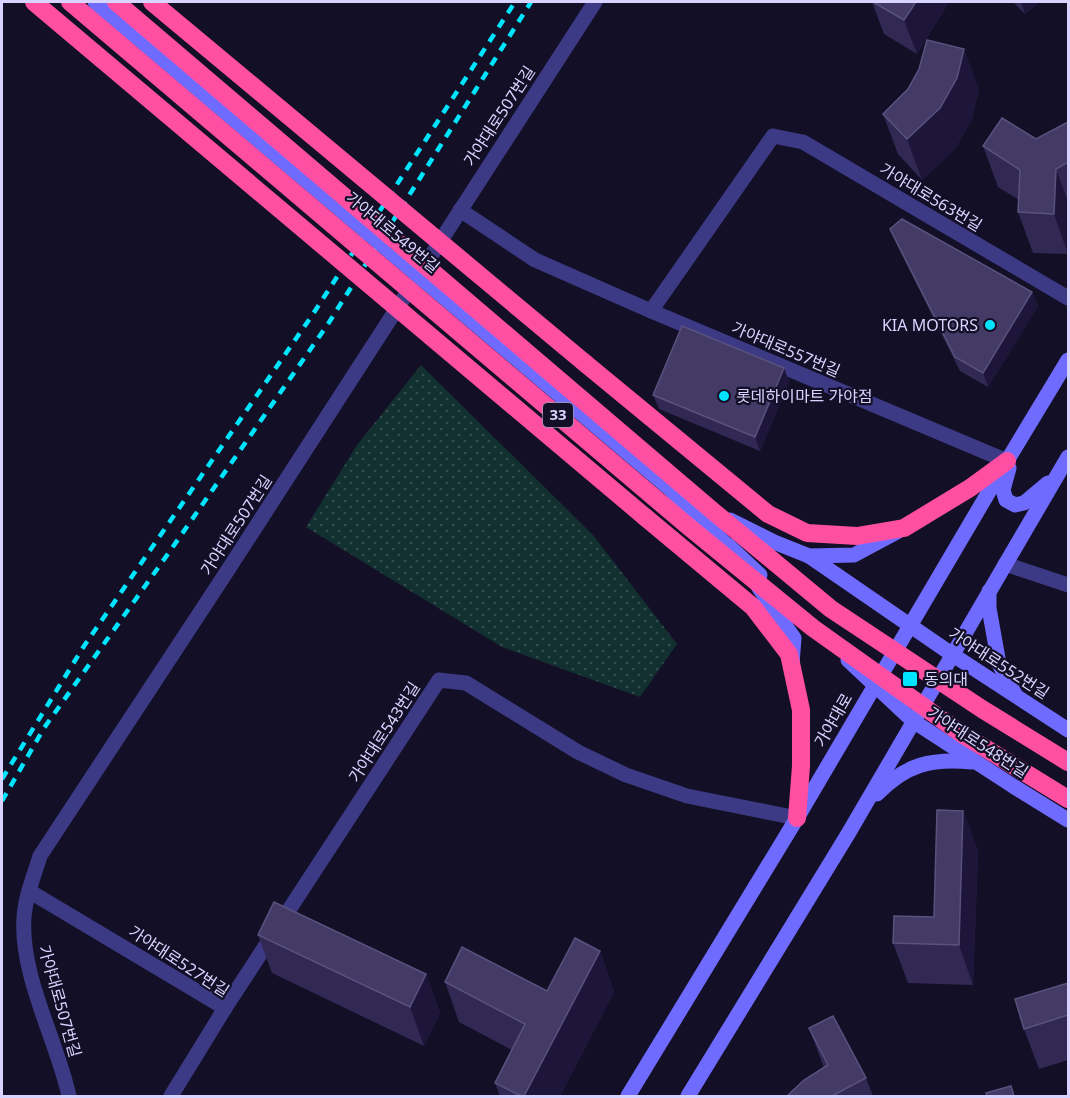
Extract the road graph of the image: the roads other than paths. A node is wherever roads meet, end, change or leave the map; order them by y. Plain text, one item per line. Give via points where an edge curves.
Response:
1 (34, 2) edge
2 (70, 2) edge
3 (95, 2) edge
4 (116, 2) edge
5 (152, 2) edge
6 (595, 2) edge
7 (460, 210) junction
8 (1068, 298) edge
9 (651, 311) junction
10 (1068, 360) edge
11 (1010, 456) junction
12 (1068, 458) edge
13 (1059, 473) junction
14 (669, 488) junction
15 (904, 528) junction
16 (728, 545) junction
17 (809, 556) junction
18 (1005, 564) junction
19 (1068, 585) edge
20 (989, 591) junction
21 (910, 625) junction
22 (953, 655) junction
23 (792, 668) junction
24 (874, 685) junction
25 (1017, 696) junction
26 (913, 721) junction
27 (1068, 730) edge
28 (976, 762) junction
29 (1068, 762) edge
30 (1068, 799) edge
31 (861, 811) junction
32 (797, 818) junction
33 (1068, 820) edge
34 (29, 891) junction
35 (225, 1008) junction
36 (69, 1096) edge
37 (171, 1096) edge
38 (628, 1096) edge
39 (688, 1096) edge

1 - 23 highway, bridge via 753,607 789,654
2 - 30 highway, 33, bridge via 813,628 962,734
3 - 14 street, 가야대로549번길, bridge
4 - 29 highway, 33, bridge via 831,609
5 - 15 highway, bridge via 768,514 807,533 857,537
6 - 7 street, 가야대로507번길
7 - 9 street, 가야대로557번길 via 536,260
7 - 34 street, 가야대로507번길 via 40,856
8 - 9 street, 가야대로563번길 via 803,142 773,136
9 - 11 street, 가야대로557번길
10 - 11 street, 가야대로
11 - 13 street via 1003,490 1006,500 1015,505 1024,503
11 - 15 highway via 970,488
11 - 21 street, 가야대로
12 - 13 street
13 - 18 street
14 - 16 street
14 - 17 street
15 - 17 street via 854,555
16 - 23 street via 794,638
16 - 24 street, 가야대로548번길
17 - 21 street, 가야대로552번길
18 - 19 street
18 - 20 street
20 - 22 street
20 - 25 street via 999,664
21 - 22 street, 가야대로552번길
21 - 24 street, 가야대로
22 - 25 street, 가야대로552번길
22 - 26 street
23 - 32 highway via 801,710
24 - 26 street, 가야대로548번길
24 - 32 street, 가야대로
25 - 27 street, 가야대로552번길
26 - 28 street, 가야대로548번길
26 - 31 street
28 - 31 street via 947,759 910,768 889,782
28 - 33 street, 가야대로548번길
31 - 39 street
32 - 35 street, 가야대로543번길 via 687,796 626,776 578,752 466,683 439,680
32 - 38 street, 가야대로
34 - 35 street, 가야대로527번길
34 - 36 street, 가야대로507번길 via 24,947
35 - 37 street, 가야대로527번길

